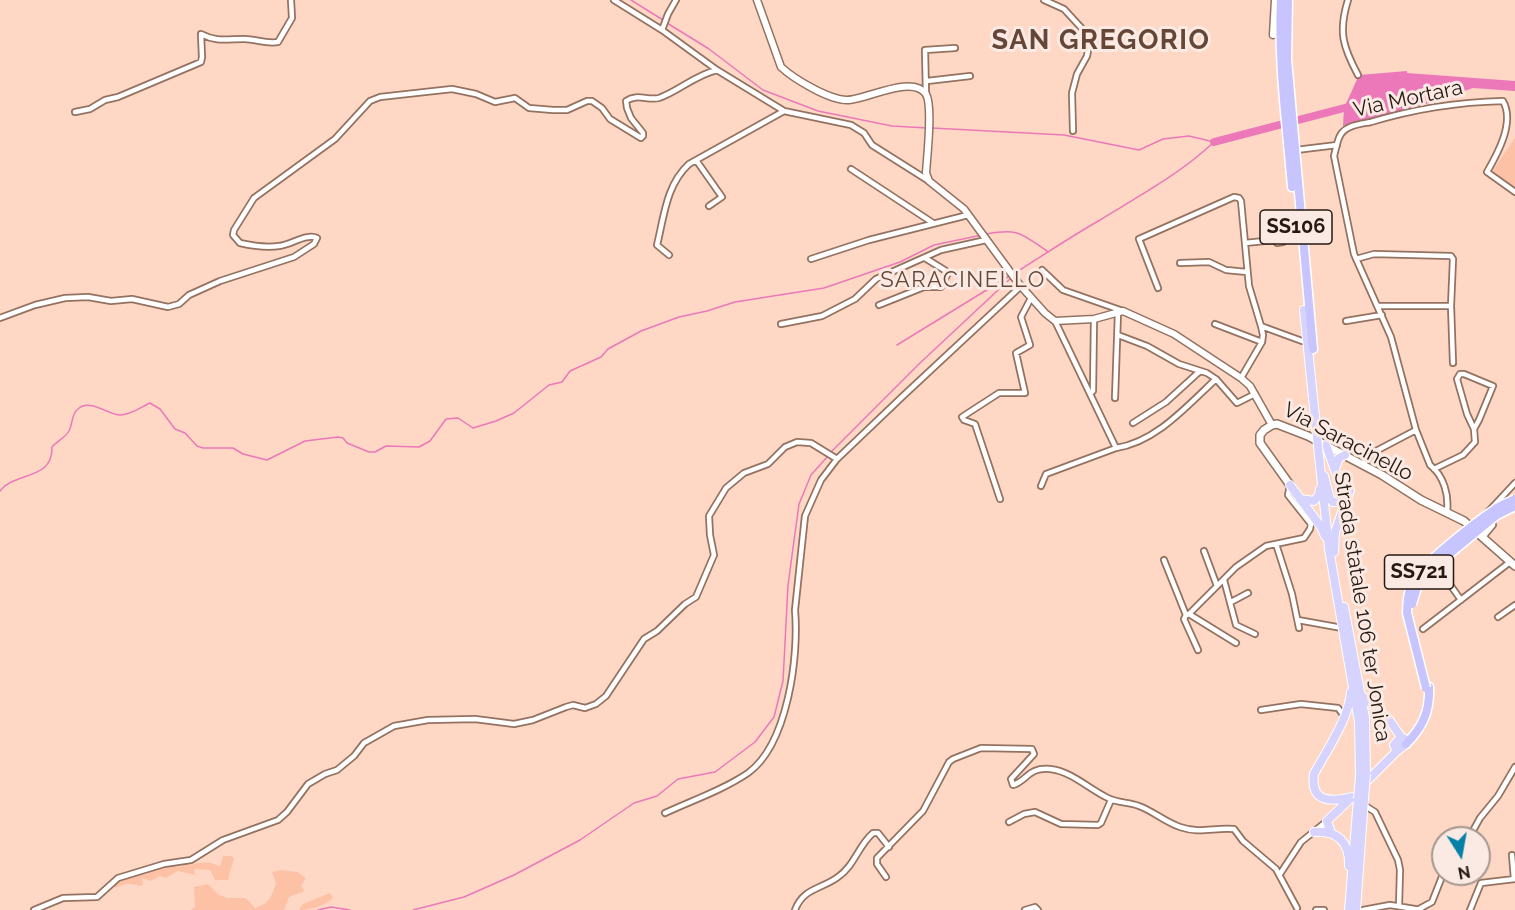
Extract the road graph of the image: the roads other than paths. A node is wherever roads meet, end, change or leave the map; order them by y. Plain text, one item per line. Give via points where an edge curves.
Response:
1 (291, 0) edge
2 (614, 0) edge
3 (676, 0) edge
4 (757, 0) edge
5 (1044, 0) edge
6 (1275, 0) edge
7 (1281, 0) edge
8 (1288, 0) edge
9 (1293, 0) edge
10 (1347, 0) edge
11 (662, 30) junction
12 (1286, 30) junction
13 (1273, 35) joint
14 (956, 48) dead end
15 (717, 70) junction
16 (970, 75) dead end
17 (1358, 75) dead end
18 (927, 81) junction
19 (1284, 86) junction
20 (926, 95) junction
21 (784, 111) junction
22 (75, 112) dead end
23 (1073, 131) dead end
24 (1337, 145) junction
25 (1293, 146) junction
26 (696, 160) junction
27 (851, 169) dead end
28 (929, 181) junction
29 (1515, 192) edge
30 (709, 206) dead end
31 (968, 215) junction
32 (933, 223) junction
33 (985, 239) junction
34 (1282, 242) dead end
35 (1245, 243) junction
36 (669, 255) dead end
37 (925, 258) junction
38 (811, 259) dead end
39 (1356, 259) junction
40 (1180, 263) dead end
41 (1042, 270) dead end
42 (1248, 272) junction
43 (1020, 285) junction
44 (1158, 288) dead end
45 (1031, 298) junction
46 (879, 305) dead end
47 (1379, 306) junction
48 (1451, 306) junction
49 (1307, 310) junction
50 (1120, 312) junction
51 (1382, 315) junction
52 (0, 318) edge
53 (1094, 319) junction
54 (1055, 321) junction
55 (1346, 321) dead end
56 (781, 324) dead end
57 (1215, 324) dead end
58 (1261, 326) junction
59 (1118, 335) junction
60 (1307, 341) junction
61 (1262, 342) junction
62 (1313, 349) joint
63 (1454, 363) dead end
64 (1200, 371) junction
65 (1241, 378) junction
66 (1216, 379) junction
67 (1090, 394) junction
68 (1255, 394) junction
69 (1115, 398) dead end
70 (1317, 418) junction
71 (1132, 423) dead end
72 (1272, 424) junction
73 (1474, 429) junction
74 (1416, 430) junction
75 (1326, 445) junction
76 (1116, 448) junction
77 (1341, 453) junction
78 (837, 459) junction
79 (1362, 464) junction
80 (1334, 465) junction
81 (1434, 469) junction
82 (1323, 478) junction
83 (1515, 483) edge
84 (1290, 485) junction
85 (1041, 486) dead end
86 (1350, 493) junction
87 (1300, 499) junction
88 (1515, 499) edge
89 (1000, 500) dead end
90 (1515, 506) edge
91 (1447, 512) junction
92 (1483, 537) junction
93 (1276, 544) junction
94 (1332, 550) junction
95 (1204, 551) dead end
96 (1164, 560) dead end
97 (1513, 564) edge
98 (1446, 579) dead end
99 (1224, 580) junction
100 (1217, 586) junction
101 (1248, 593) dead end
102 (1461, 600) junction
103 (1231, 602) junction
104 (1515, 605) edge
105 (1187, 614) junction
106 (1498, 617) dead end
107 (1298, 620) junction
108 (1299, 628) dead end
109 (1343, 628) junction
110 (1423, 629) dead end
111 (1255, 634) dead end
112 (1236, 643) dead end
113 (1198, 650) dead end
114 (1352, 681) junction
115 (1427, 687) junction
116 (1361, 695) junction
117 (1348, 705) junction
118 (1338, 708) junction
119 (1260, 710) dead end
120 (1344, 716) junction
121 (1404, 739) junction
122 (1515, 767) edge
123 (1363, 775) junction
124 (1112, 800) junction
125 (1359, 800) junction
126 (666, 813) dead end
127 (1327, 821) junction
128 (1009, 822) dead end
129 (1476, 826) edge
130 (1314, 832) junction
131 (1331, 833) junction
132 (889, 847) junction
133 (1512, 855) dead end
134 (1280, 874) junction
135 (886, 877) dead end
136 (1515, 879) edge
137 (1438, 886) edge
138 (1351, 897) junction
139 (1401, 908) edge
140 (1297, 909) edge
141 (34, 910) edge
142 (795, 910) edge
143 (1025, 910) edge
144 (1038, 910) edge
145 (1316, 910) edge
146 (1324, 910) edge
147 (1349, 910) edge
148 (1356, 910) edge
149 (1363, 910) edge
150 (1420, 910) edge
151 (1470, 910) edge

1 - 22 street via 292,18 278,42 213,40 201,34 199,62
2 - 11 street
3 - 11 street
4 - 20 street via 781,67 788,74 847,100 909,85
5 - 23 street via 1064,9 1087,34 1087,56 1072,93
6 - 13 street
7 - 19 highway, SS106 via 1279,30
8 - 12 highway, SS106
9 - 12 highway
10 - 17 street via 1344,45
11 - 15 street
12 - 19 highway, SS106
13 - 19 highway
14 - 18 street via 926,50
15 - 21 street
15 - 52 street via 658,98 628,99 627,108 643,133 641,138 587,100 567,110 553,110 529,108 515,98 495,102 452,89 375,98 336,139 254,198 234,230 240,243 263,248 311,236 317,238 294,257 220,281 168,307 132,299 65,298
16 - 18 street
18 - 20 street
19 - 25 highway, SS106
20 - 28 street
21 - 26 street
21 - 28 street via 850,125 864,133 872,145
24 - 25 street
24 - 29 street, Via Mortara via 1348,128 1391,116 1432,106 1503,100 1510,117 1505,140 1487,172
24 - 39 street, Via Mortara via 1334,156
25 - 49 highway, SS106
26 - 30 street via 722,197
26 - 36 street via 678,177 664,212 657,245
27 - 32 street
28 - 31 street
31 - 32 street
31 - 33 street
32 - 38 street
33 - 37 street
33 - 43 street
34 - 35 street
35 - 42 street
35 - 44 street via 1242,201 1234,197 1144,236 1139,242
37 - 46 street via 946,271 941,287 924,286
37 - 56 street via 876,279 855,299 822,316
39 - 47 street, Via Mortara
39 - 48 street via 1374,254 1451,256
40 - 42 street via 1209,262 1226,270
41 - 50 street via 1063,290
42 - 58 street
43 - 45 street
43 - 78 street
45 - 54 street
45 - 89 street via 1021,317 1030,345 1016,352 1025,393 999,393 962,417 975,424
47 - 48 street
47 - 51 street, Via Mortara
48 - 63 street
49 - 60 main road, Strada statale 106 ter Jonica
49 - 62 highway, Strada statale 106 ter Jonica
50 - 53 street
50 - 59 street
50 - 65 street, Via Saracinello via 1174,333
51 - 55 street
51 - 74 street, Via Mortara
53 - 54 street
53 - 67 street
54 - 67 street
57 - 61 street
58 - 60 street
58 - 61 street
59 - 64 street
59 - 69 street
60 - 70 main road, Strada statale 106 ter Jonica
61 - 65 street
62 - 70 main road, Strada statale 106 ter Jonica
64 - 66 street
64 - 71 street via 1166,402
65 - 68 street, Via Saracinello
66 - 68 street via 1237,403
66 - 76 street via 1175,417 1141,441
67 - 76 street
68 - 72 street, Via Saracinello
70 - 82 main road, Strada statale 106 ter Jonica, bridge
72 - 75 main road, Via Saracinello
72 - 84 main road via 1260,435 1260,443
73 - 73 street via 1457,379 1460,374 1493,386
73 - 81 street via 1475,442 1468,451
74 - 79 street via 1376,451
74 - 81 street, Via Mortara
75 - 77 main road, Via Saracinello
75 - 80 main road
76 - 85 street via 1046,474
77 - 79 main road, Via Saracinello
77 - 80 main road
78 - 126 street via 820,480 805,516 790,691 772,742 749,772
78 - 141 street via 811,444 797,442 726,488 709,516 714,555 696,597 644,639 606,696 590,707 573,705 514,724 475,719 428,720 394,726 364,743 337,770 309,784 278,820 223,840 191,860 118,878 97,897 66,897
79 - 91 main road, Via Saracinello
80 - 86 main road
81 - 91 street, Via Mortara via 1445,487
82 - 86 main road via 1333,502 1343,502
82 - 87 main road via 1316,499
82 - 94 main road, Strada statale 106 ter Jonica
83 - 92 street via 1487,510 1493,525
84 - 87 main road
84 - 93 street via 1288,495 1311,529 1304,538
86 - 94 main road
87 - 94 main road
88 - 115 highway, SS721, bridge via 1476,523 1414,580 1407,614
90 - 115 highway, SS721, bridge via 1472,535 1418,584 1412,615
91 - 92 main road, Via Saracinello
92 - 97 main road, Via Saracinello
93 - 99 street via 1266,546
93 - 107 street
94 - 109 main road, Strada statale 106 ter Jonica
94 - 116 main road, Strada statale 106 ter Jonica
95 - 100 street
96 - 105 street
97 - 102 street
98 - 102 street
99 - 100 street
99 - 103 street
100 - 105 street
101 - 103 street
102 - 110 street
103 - 111 street via 1236,625
104 - 106 street
105 - 112 street
105 - 113 street via 1184,619
107 - 108 street
107 - 109 street
109 - 114 main road, Strada statale 106 ter Jonica
114 - 117 main road
114 - 123 main road, Strada statale 106 ter Jonica
115 - 121 highway, SS721 via 1420,722
116 - 121 main road
116 - 123 main road, Strada statale 106 ter Jonica via 1365,718
117 - 118 main road
117 - 120 main road
118 - 119 street via 1301,704
118 - 120 street
120 - 125 main road via 1314,774 1314,787 1322,798
121 - 125 main road, SS721
122 - 129 street
123 - 125 main road, Strada statale 106 ter Jonica, bridge
124 - 128 street via 1098,825 1061,824 1035,812
124 - 132 street via 1050,769 1030,772 1013,784 1011,779 1034,754 1032,749 981,748 949,762 923,811
124 - 134 street via 1140,806 1194,832 1234,829
125 - 127 main road, SS721
125 - 138 main road, Strada statale 106 ter Jonica
125 - 139 street via 1375,812 1398,860
125 - 148 main road, Strada statale 106 ter Jonica
127 - 130 street, SS721
127 - 131 main road
130 - 131 main road
130 - 134 street, SS721 via 1301,842
131 - 138 main road via 1340,838 1349,853
132 - 135 street via 876,861
132 - 142 street via 878,833 873,833 843,872 806,893
133 - 136 street
134 - 140 street
136 - 151 street via 1481,883
137 - 150 street via 1432,902
138 - 147 main road, Strada statale 106 ter Jonica
139 - 149 street via 1390,905
139 - 150 street
143 - 144 street
145 - 146 street

